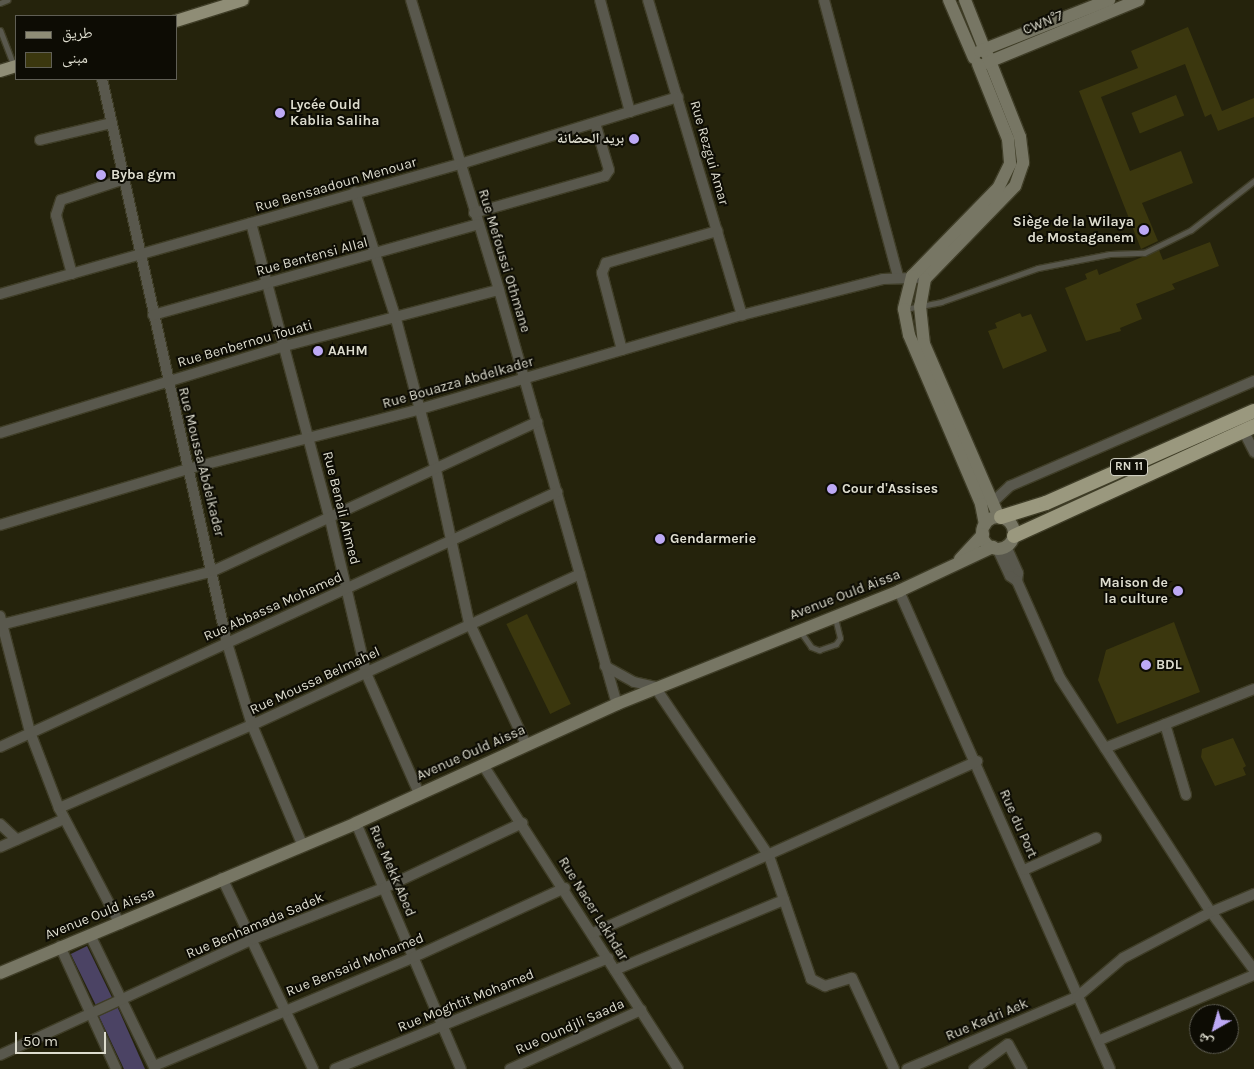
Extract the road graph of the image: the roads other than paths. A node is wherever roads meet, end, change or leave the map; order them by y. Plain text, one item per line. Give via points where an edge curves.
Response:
1 (7, 0) edge
2 (243, 0) edge
3 (410, 0) edge
4 (600, 0) edge
5 (648, 0) edge
6 (824, 0) edge
7 (950, 0) edge
8 (965, 0) edge
9 (1109, 0) edge
10 (1139, 0) edge
11 (0, 3) edge
12 (178, 20) edge
13 (0, 30) edge
14 (984, 57) junction
15 (15, 66) edge
16 (0, 71) edge
17 (102, 80) edge
18 (678, 97) junction
19 (630, 112) junction
20 (112, 123) junction
21 (595, 123) junction
22 (40, 140) dead end
23 (460, 164) junction
24 (124, 179) junction
25 (1254, 181) edge
26 (355, 192) junction
27 (474, 213) junction
28 (251, 223) junction
29 (478, 224) junction
30 (717, 231) junction
31 (142, 254) junction
32 (373, 255) junction
33 (72, 274) junction
34 (898, 276) junction
35 (912, 276) junction
36 (925, 279) junction
37 (265, 284) junction
38 (499, 290) junction
39 (0, 294) edge
40 (920, 306) junction
41 (904, 309) junction
42 (742, 314) junction
43 (153, 315) junction
44 (396, 319) junction
45 (281, 347) junction
46 (622, 350) junction
47 (524, 379) junction
48 (167, 380) junction
49 (1254, 381) edge
50 (420, 409) junction
51 (1254, 411) edge
52 (537, 422) junction
53 (1249, 428) edge
54 (0, 433) edge
55 (309, 438) junction
56 (1254, 452) edge
57 (191, 468) junction
58 (436, 470) junction
59 (557, 492) junction
60 (994, 500) junction
61 (1000, 517) junction
62 (330, 519) junction
63 (0, 525) edge
64 (984, 530) junction
65 (454, 541) junction
66 (1003, 545) junction
67 (956, 563) junction
68 (213, 571) junction
69 (580, 574) junction
70 (347, 589) junction
71 (898, 592) junction
72 (834, 615) junction
73 (1, 622) edge
74 (469, 622) junction
75 (798, 628) junction
76 (228, 643) junction
77 (605, 666) junction
78 (366, 673) junction
79 (655, 688) junction
80 (1254, 689) edge
81 (617, 704) junction
82 (1164, 724) junction
83 (252, 725) junction
84 (30, 732) junction
85 (526, 744) junction
86 (0, 747) edge
87 (1105, 748) junction
88 (977, 761) junction
89 (483, 765) junction
90 (419, 793) junction
91 (1186, 795) dead end
92 (59, 808) junction
93 (64, 820) junction
94 (356, 823) junction
95 (522, 823) junction
96 (0, 824) edge
97 (1096, 838) dead end
98 (17, 840) junction
99 (302, 844) junction
100 (0, 848) edge
101 (769, 856) junction
102 (1024, 870) junction
103 (222, 878) junction
104 (384, 888) junction
105 (565, 888) junction
106 (1254, 894) edge
107 (784, 900) junction
108 (1211, 912) junction
109 (120, 924) junction
110 (593, 933) junction
111 (90, 936) junction
112 (253, 939) junction
113 (60, 946) junction
114 (414, 957) junction
115 (608, 958) junction
116 (615, 970) junction
117 (1254, 970) edge
118 (0, 973) edge
119 (1254, 976) edge
120 (1077, 996) junction
121 (121, 1000) junction
122 (283, 1009) junction
123 (641, 1010) junction
124 (91, 1015) junction
125 (442, 1026) junction
126 (1100, 1040) junction
127 (0, 1056) edge
128 (1106, 1067) edge
129 (155, 1068) edge
130 (116, 1069) edge
131 (312, 1069) edge
132 (335, 1069) edge
133 (461, 1069) edge
134 (510, 1069) edge
135 (678, 1069) edge
136 (894, 1069) edge
137 (907, 1069) edge
138 (974, 1069) edge
139 (1022, 1069) edge

1 - 11 lane
2 - 12 main road
3 - 23 street, Rue Mefoussi Othmane
4 - 19 street
5 - 18 street, Rue Rezgui Amar
6 - 34 street
7 - 14 main road
8 - 14 main road
9 - 14 main road
10 - 14 main road, CWN°7
13 - 15 lane
14 - 35 main road via 1008,139 1010,164 999,187
14 - 36 main road via 1024,152 1019,176 1004,199
15 - 16 main road
17 - 20 street, Rue Moussa Abdelkader
18 - 19 street, Rue Bensaadoun Menouar
18 - 30 street, Rue Rezgui Amar
19 - 21 street, Rue Bensaadoun Menouar
20 - 22 street
20 - 24 street, Rue Moussa Abdelkader
21 - 23 street, Rue Bensaadoun Menouar
21 - 27 street via 609,170 605,176
23 - 26 street, Rue Bensaadoun Menouar
23 - 27 street, Rue Mefoussi Othmane
24 - 31 street, Rue Moussa Abdelkader
24 - 33 street via 61,200 56,215
25 - 40 lane via 1191,230 1144,254 1110,254 1038,268
26 - 28 street, Rue Bensaadoun Menouar
26 - 32 street
27 - 29 street, Rue Mefoussi Othmane
28 - 31 street, Rue Bensaadoun Menouar
28 - 37 street, Rue Benali Ahmed
29 - 32 street, Rue Bentensi Allal
29 - 38 street, Rue Mefoussi Othmane
30 - 42 street, Rue Rezgui Amar
30 - 46 street via 606,263 602,273
31 - 33 street, Rue Bensaadoun Menouar
31 - 43 street, Rue Moussa Abdelkader
32 - 37 street, Rue Bentensi Allal
32 - 44 street
33 - 39 street, Rue Bensaadoun Menouar
34 - 35 street, Rue Bouazza Abdelkader
34 - 42 street, Rue Bouazza Abdelkader
35 - 36 street, Rue Bouazza Abdelkader
35 - 41 main road
36 - 40 main road
37 - 43 street, Rue Bentensi Allal
37 - 45 street, Rue Benali Ahmed
38 - 44 street, Rue Benbernou Touati
38 - 47 street, Rue Mefoussi Othmane
40 - 41 lane
40 - 60 main road via 924,344
41 - 64 main road via 909,335 981,504
42 - 46 street, Rue Bouazza Abdelkader
43 - 48 street, Rue Moussa Abdelkader
44 - 45 street, Rue Benbernou Touati
44 - 50 street
45 - 48 street, Rue Benbernou Touati
45 - 55 street, Rue Benali Ahmed
46 - 47 street, Rue Bouazza Abdelkader
47 - 50 street, Rue Bouazza Abdelkader
47 - 52 street, Rue Mefoussi Othmane
48 - 54 street, Rue Benbernou Touati
48 - 57 street, Rue Moussa Abdelkader
49 - 60 street via 1010,486
50 - 55 street, Rue Bouazza Abdelkader
50 - 58 street
51 - 61 highway, RN 11 via 1054,500
52 - 58 street
52 - 59 street, Rue Mefoussi Othmane
53 - 56 street
53 - 66 highway, RN 11
55 - 57 street, Rue Bouazza Abdelkader
55 - 62 street, Rue Benali Ahmed
57 - 63 street, Rue Bouazza Abdelkader
57 - 68 street, Rue Moussa Abdelkader
58 - 62 street
58 - 65 street
59 - 65 street, Rue Abbassa Mohamed
59 - 69 street, Rue Mefoussi Othmane
60 - 61 main road
61 - 64 main road
61 - 66 main road via 1012,524
62 - 68 street
62 - 70 street, Rue Benali Ahmed
64 - 66 main road
64 - 67 main road
65 - 70 street, Rue Abbassa Mohamed
65 - 74 street
66 - 67 main road, Avenue Ould Aissa
66 - 87 street via 1010,576 1017,581 1060,678
67 - 71 main road, Avenue Ould Aissa
68 - 73 street
68 - 76 street, Rue Moussa Abdelkader
69 - 74 street, Rue Moussa Belmahel
69 - 77 street, Rue Mefoussi Othmane
70 - 76 street, Rue Abbassa Mohamed
70 - 78 street, Rue Benali Ahmed
71 - 72 main road, Avenue Ould Aissa
71 - 88 street, Rue du Port
72 - 75 main road, Avenue Ould Aissa
72 - 75 lane via 840,638 836,644 819,650 811,647
73 - 84 street
74 - 78 street, Rue Moussa Belmahel
74 - 85 street
75 - 79 main road, Avenue Ould Aissa
76 - 83 street, Rue Moussa Abdelkader
76 - 84 street, Rue Abbassa Mohamed
77 - 79 street via 634,682
77 - 81 street, Rue Mefoussi Othmane
78 - 83 street, Rue Moussa Belmahel
78 - 90 street, Rue Benali Ahmed
79 - 81 main road, Avenue Ould Aissa
79 - 101 street
80 - 82 street
81 - 85 main road, Avenue Ould Aissa
82 - 87 street
82 - 91 street
83 - 92 street, Rue Moussa Belmahel
83 - 99 street, Rue Moussa Abdelkader
84 - 86 street, Rue Abbassa Mohamed
84 - 92 street
85 - 89 main road, Avenue Ould Aissa
87 - 108 street
88 - 101 street
88 - 102 street, Rue du Port
89 - 90 main road, Avenue Ould Aissa
89 - 95 street, Rue Nacer Lekhdar
90 - 94 main road, Avenue Ould Aissa
92 - 93 street
93 - 98 street
93 - 109 street
94 - 99 main road, Avenue Ould Aissa
94 - 104 street, Rue Mekk Abed
95 - 104 street, Rue Benhamada Sadek
95 - 105 street, Rue Nacer Lekhdar
96 - 98 street
97 - 102 street
98 - 100 street
99 - 103 main road, Avenue Ould Aissa
101 - 107 street
101 - 110 street
102 - 120 street, Rue du Port
103 - 109 main road, Avenue Ould Aissa
103 - 112 street
104 - 112 street, Rue Benhamada Sadek
104 - 114 street, Rue Mekk Abed
105 - 110 street, Rue Nacer Lekhdar
105 - 114 street, Rue Bensaid Mohamed
106 - 108 street, Rue Kadri Aek
107 - 116 street
107 - 136 street via 812,979 825,986 852,978
108 - 117 street
108 - 120 street, Rue Kadri Aek via 1122,958
109 - 111 main road, Avenue Ould Aissa
110 - 115 street, Rue Nacer Lekhdar
111 - 113 main road, Avenue Ould Aissa
111 - 121 street
112 - 121 street, Rue Benhamada Sadek
112 - 122 street
113 - 118 main road, Avenue Ould Aissa
113 - 124 street
114 - 122 street, Rue Bensaid Mohamed
114 - 125 street, Rue Mekk Abed
115 - 116 street, Rue Nacer Lekhdar
115 - 125 street, Rue Moghtit Mohamed
116 - 123 street, Rue Nacer Lekhdar
119 - 126 street
120 - 126 street, Rue du Port
120 - 137 street, Rue Kadri Aek
121 - 124 street, Rue Benhamada Sadek
121 - 129 street
122 - 129 street, Rue Bensaid Mohamed
122 - 131 street
123 - 134 street, Rue Oundjli Saada
123 - 135 street, Rue Nacer Lekhdar
124 - 127 street, Rue Benhamada Sadek
124 - 130 street
125 - 132 street, Rue Moghtit Mohamed
125 - 133 street, Rue Mekk Abed
126 - 128 street, Rue du Port
138 - 139 street via 1008,1044

